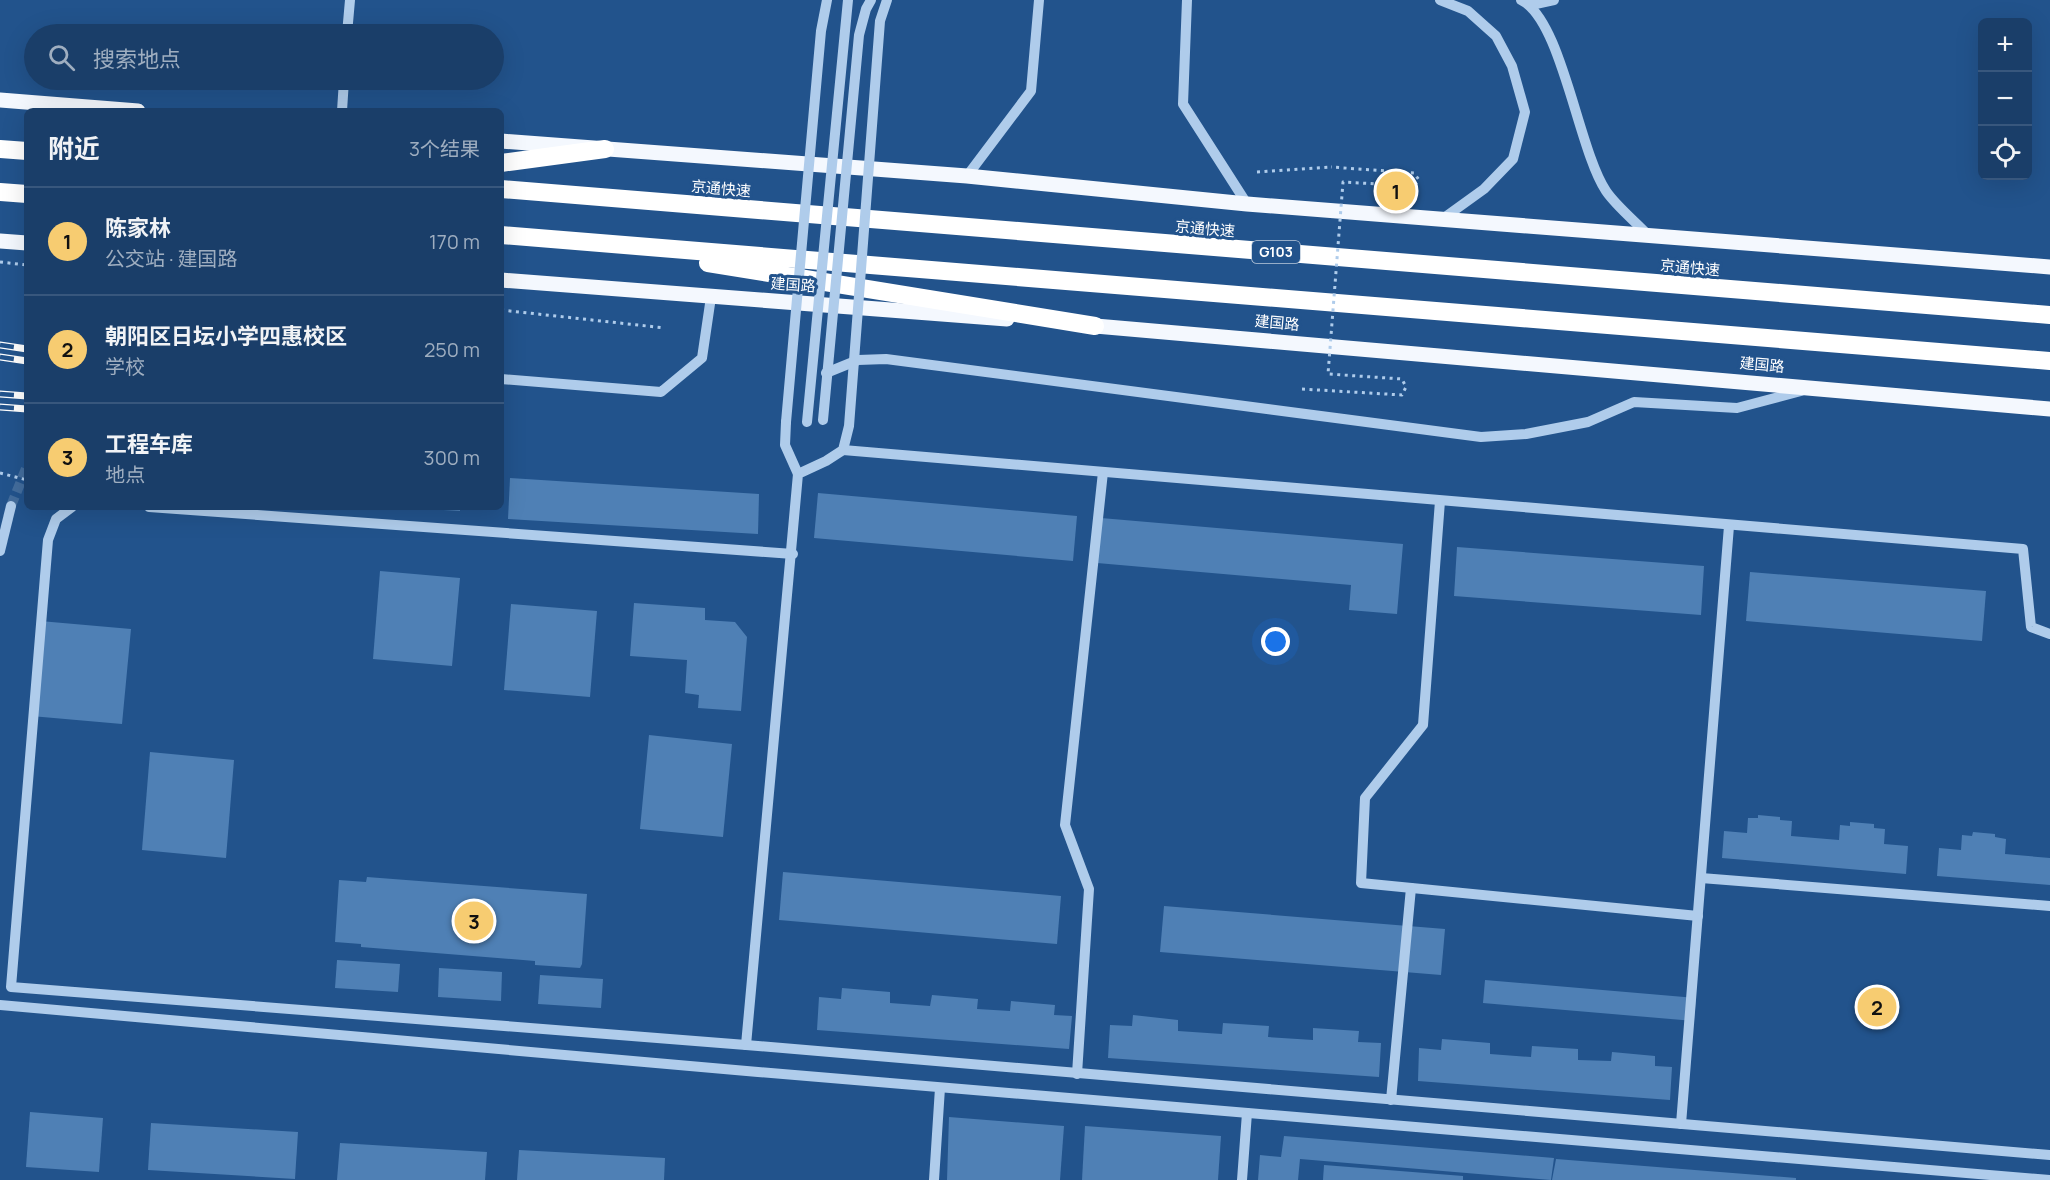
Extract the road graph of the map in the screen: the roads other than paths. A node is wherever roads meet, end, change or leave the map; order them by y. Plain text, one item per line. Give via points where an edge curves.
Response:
1 (350, 0) edge
2 (826, 0) edge
3 (848, 0) edge
4 (871, 0) edge
5 (887, 0) edge
6 (1039, 0) edge
7 (1187, 0) edge
8 (1440, 0) edge
9 (1554, 0) edge
10 (1526, 2) edge
11 (348, 24) edge
12 (343, 90) edge
13 (0, 100) edge
14 (100, 108) edge
15 (342, 108) edge
16 (504, 141) edge
17 (0, 149) edge
18 (605, 149) junction
19 (24, 151) edge
20 (504, 163) edge
21 (967, 176) junction
22 (504, 189) edge
23 (0, 192) edge
24 (24, 194) edge
25 (1247, 204) junction
26 (1441, 220) junction
27 (1648, 235) junction
28 (504, 236) edge
29 (0, 241) edge
30 (573, 242) junction
31 (24, 243) edge
32 (2050, 267) edge
33 (504, 280) edge
34 (711, 297) junction
35 (2050, 315) edge
36 (1095, 326) junction
37 (2050, 361) edge
38 (826, 373) junction
39 (504, 379) edge
40 (1813, 387) junction
41 (2050, 409) edge
42 (823, 420) dead end
43 (807, 422) dead end
44 (843, 450) junction
45 (1104, 472) junction
46 (798, 474) junction
47 (1440, 501) junction
48 (11, 506) tunnel mouth
49 (68, 510) edge
50 (190, 510) edge
51 (1729, 526) junction
52 (0, 551) edge
53 (792, 554) junction
54 (2050, 634) edge
55 (1701, 878) junction
56 (1411, 888) junction
57 (2050, 906) edge
58 (1698, 916) junction
59 (0, 1005) edge
60 (746, 1045) junction
61 (1077, 1074) junction
62 (940, 1088) junction
63 (1391, 1100) junction
64 (1247, 1113) junction
65 (1681, 1124) junction
66 (2050, 1155) edge
67 (934, 1180) edge
68 (1242, 1180) edge
69 (2050, 1180) edge

1 - 11 street
2 - 46 street, bridge via 820,31 786,422 785,445
3 - 43 street, bridge
4 - 38 street, bridge via 859,35
5 - 44 street, bridge via 880,21 849,426
6 - 21 street via 1031,91
7 - 25 street via 1183,104
8 - 26 street via 1468,11 1496,36 1512,66 1525,112 1513,159 1484,189
9 - 10 street
10 - 27 street via 1551,38 1606,192
12 - 15 street
13 - 14 main road
16 - 18 main road
17 - 19 highway
18 - 20 highway
18 - 21 main road
21 - 25 main road
22 - 35 highway, 京通快速 / G103
23 - 24 highway
25 - 26 main road
26 - 27 main road
27 - 32 main road
28 - 30 highway
29 - 31 main road
30 - 36 highway
30 - 37 highway
33 - 34 main road, 建国路
34 - 36 main road, 建国路
34 - 39 street via 702,358 661,392
36 - 40 main road, 建国路
38 - 40 street, bridge via 858,360 886,359 1481,437 1526,434 1587,422 1634,402 1737,408
38 - 42 street, bridge
40 - 41 main road, 建国路
44 - 45 street, bridge
44 - 46 street, bridge
45 - 47 street, bridge
45 - 61 street, bridge via 1065,825 1089,889
46 - 53 street, bridge
47 - 51 street, bridge
47 - 56 street, bridge via 1423,724 1365,798 1361,883
48 - 52 street
49 - 60 street via 56,519 48,540 11,987
50 - 53 street
51 - 54 street, bridge via 2023,549 2031,627
51 - 55 street, bridge
53 - 60 street, bridge
55 - 57 street
55 - 58 street, bridge
56 - 58 street, bridge
56 - 63 street
58 - 65 street, bridge
59 - 62 street
60 - 61 street
61 - 63 street
62 - 64 street
62 - 67 street
63 - 65 street
64 - 68 street
64 - 69 street
65 - 66 street

